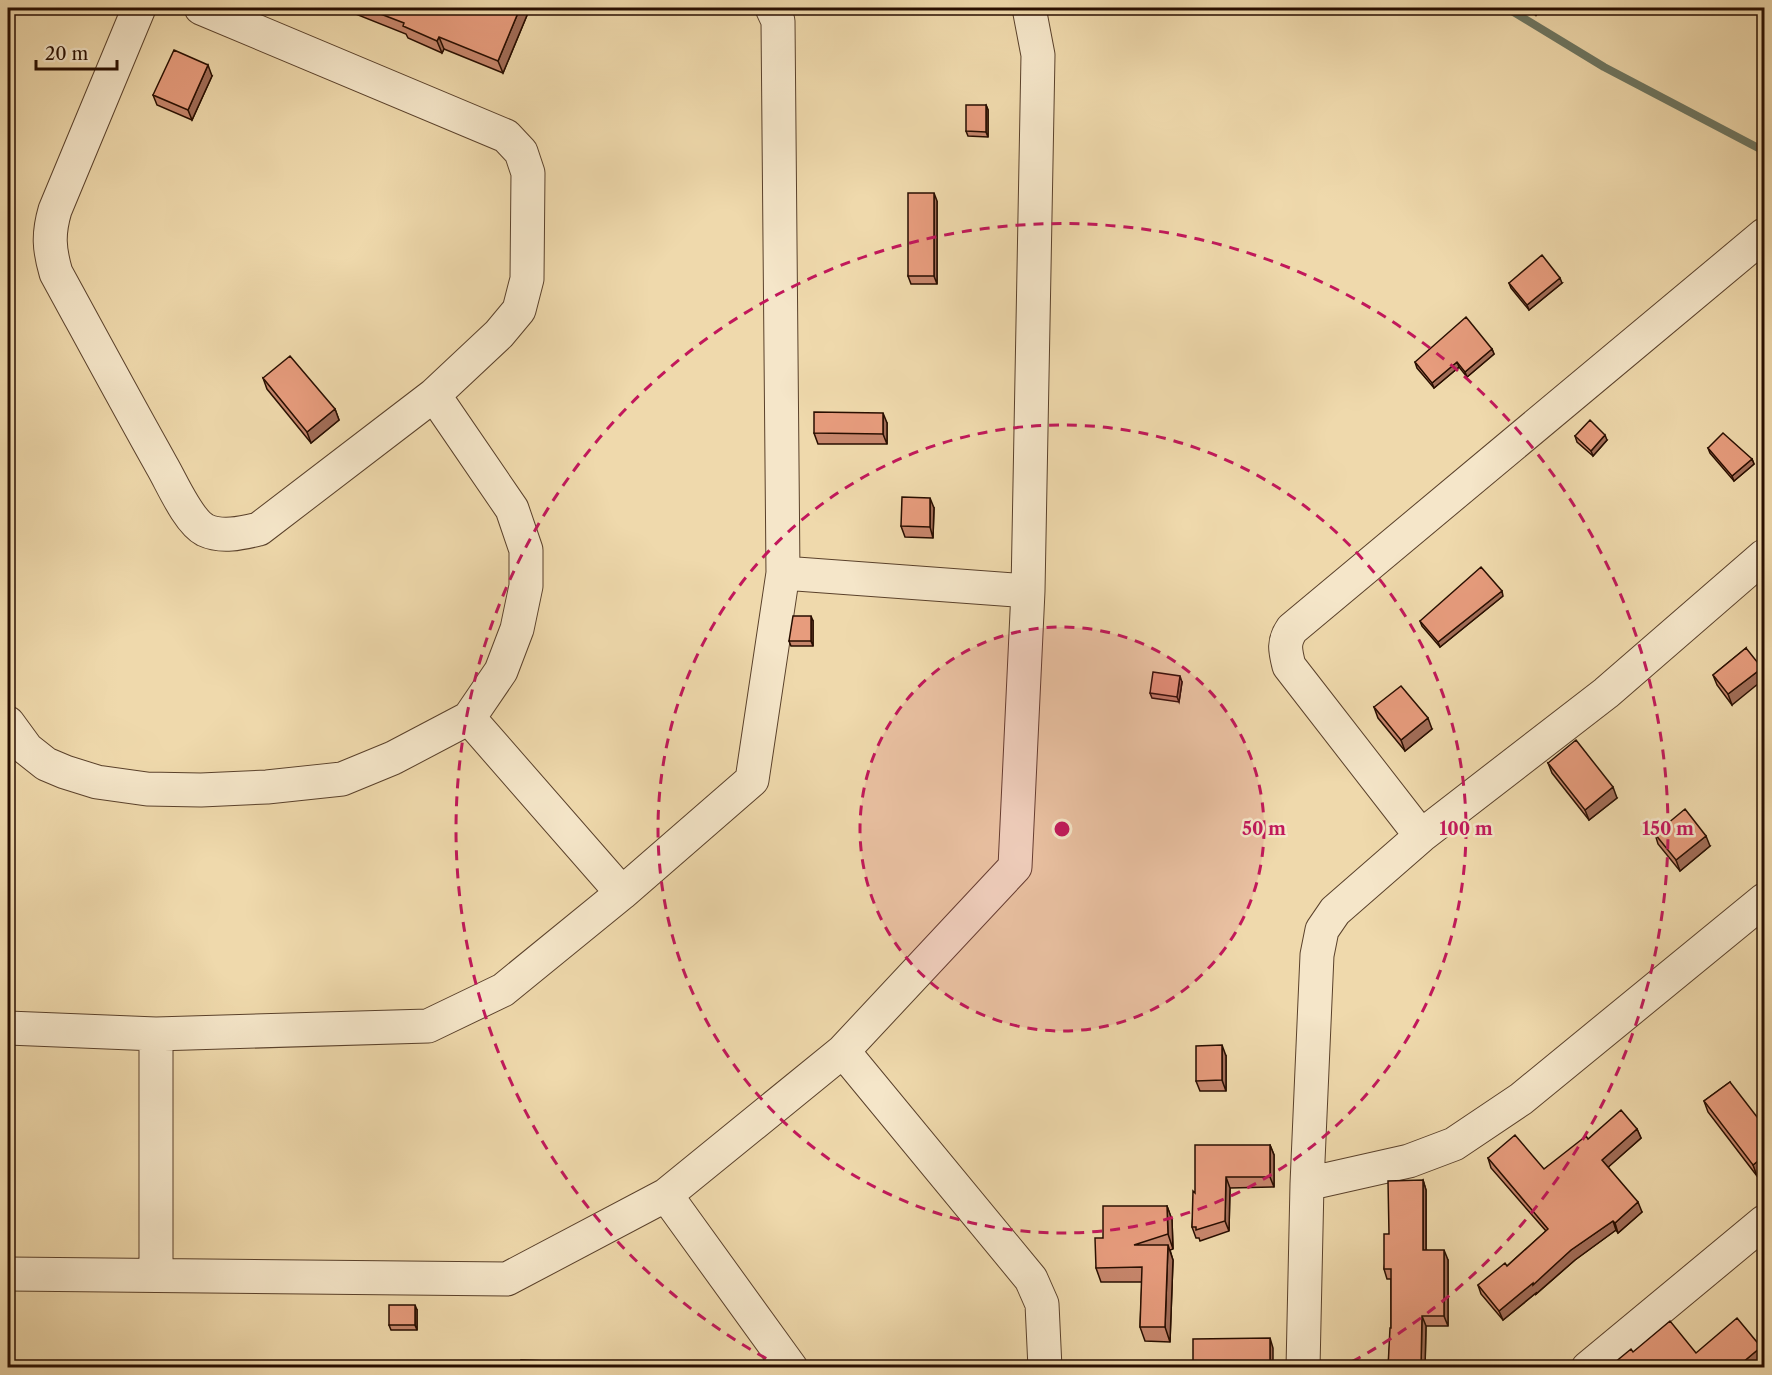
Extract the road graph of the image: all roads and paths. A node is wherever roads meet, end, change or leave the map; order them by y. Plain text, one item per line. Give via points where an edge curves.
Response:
1 (140, 8) edge
2 (201, 8) edge
3 (772, 8) edge
4 (1029, 8) edge
5 (1764, 235) edge
6 (434, 395) junction
7 (1764, 556) edge
8 (783, 573) junction
9 (1028, 591) junction
10 (469, 718) junction
11 (8, 723) edge
12 (1421, 836) junction
13 (622, 893) junction
14 (1764, 900) edge
15 (8, 1028) edge
16 (156, 1035) junction
17 (843, 1051) junction
18 (1307, 1184) junction
19 (666, 1195) junction
20 (1764, 1222) edge
21 (8, 1274) edge
22 (156, 1275) junction
23 (791, 1368) edge
24 (1045, 1368) edge
25 (1302, 1368) edge
26 (1588, 1368) edge

1 - 6 street via 55,210 49,230 51,254 56,273 191,516 204,529 220,534 259,529
2 - 6 street via 506,136 521,152 528,173 528,208 527,279 519,310
3 - 8 street via 778,21
4 - 9 street via 1038,55
5 - 12 street via 1292,629 1285,640 1289,666
6 - 10 street via 512,509 526,550 526,586 517,629 501,671
7 - 12 street via 1606,693
8 - 9 street
8 - 13 street via 752,780
9 - 17 street via 1015,867
10 - 11 street via 393,758 342,779 201,790 147,789 97,782 65,772 27,749
10 - 13 street
12 - 18 street via 1335,911 1322,930 1317,955
13 - 16 street via 503,990 428,1026
14 - 18 street via 1521,1099 1454,1144 1409,1161
15 - 16 street
16 - 22 street
17 - 19 street
17 - 24 street via 1031,1279 1042,1304
18 - 25 street
19 - 22 street via 507,1279
19 - 23 street
20 - 26 street
21 - 22 street

